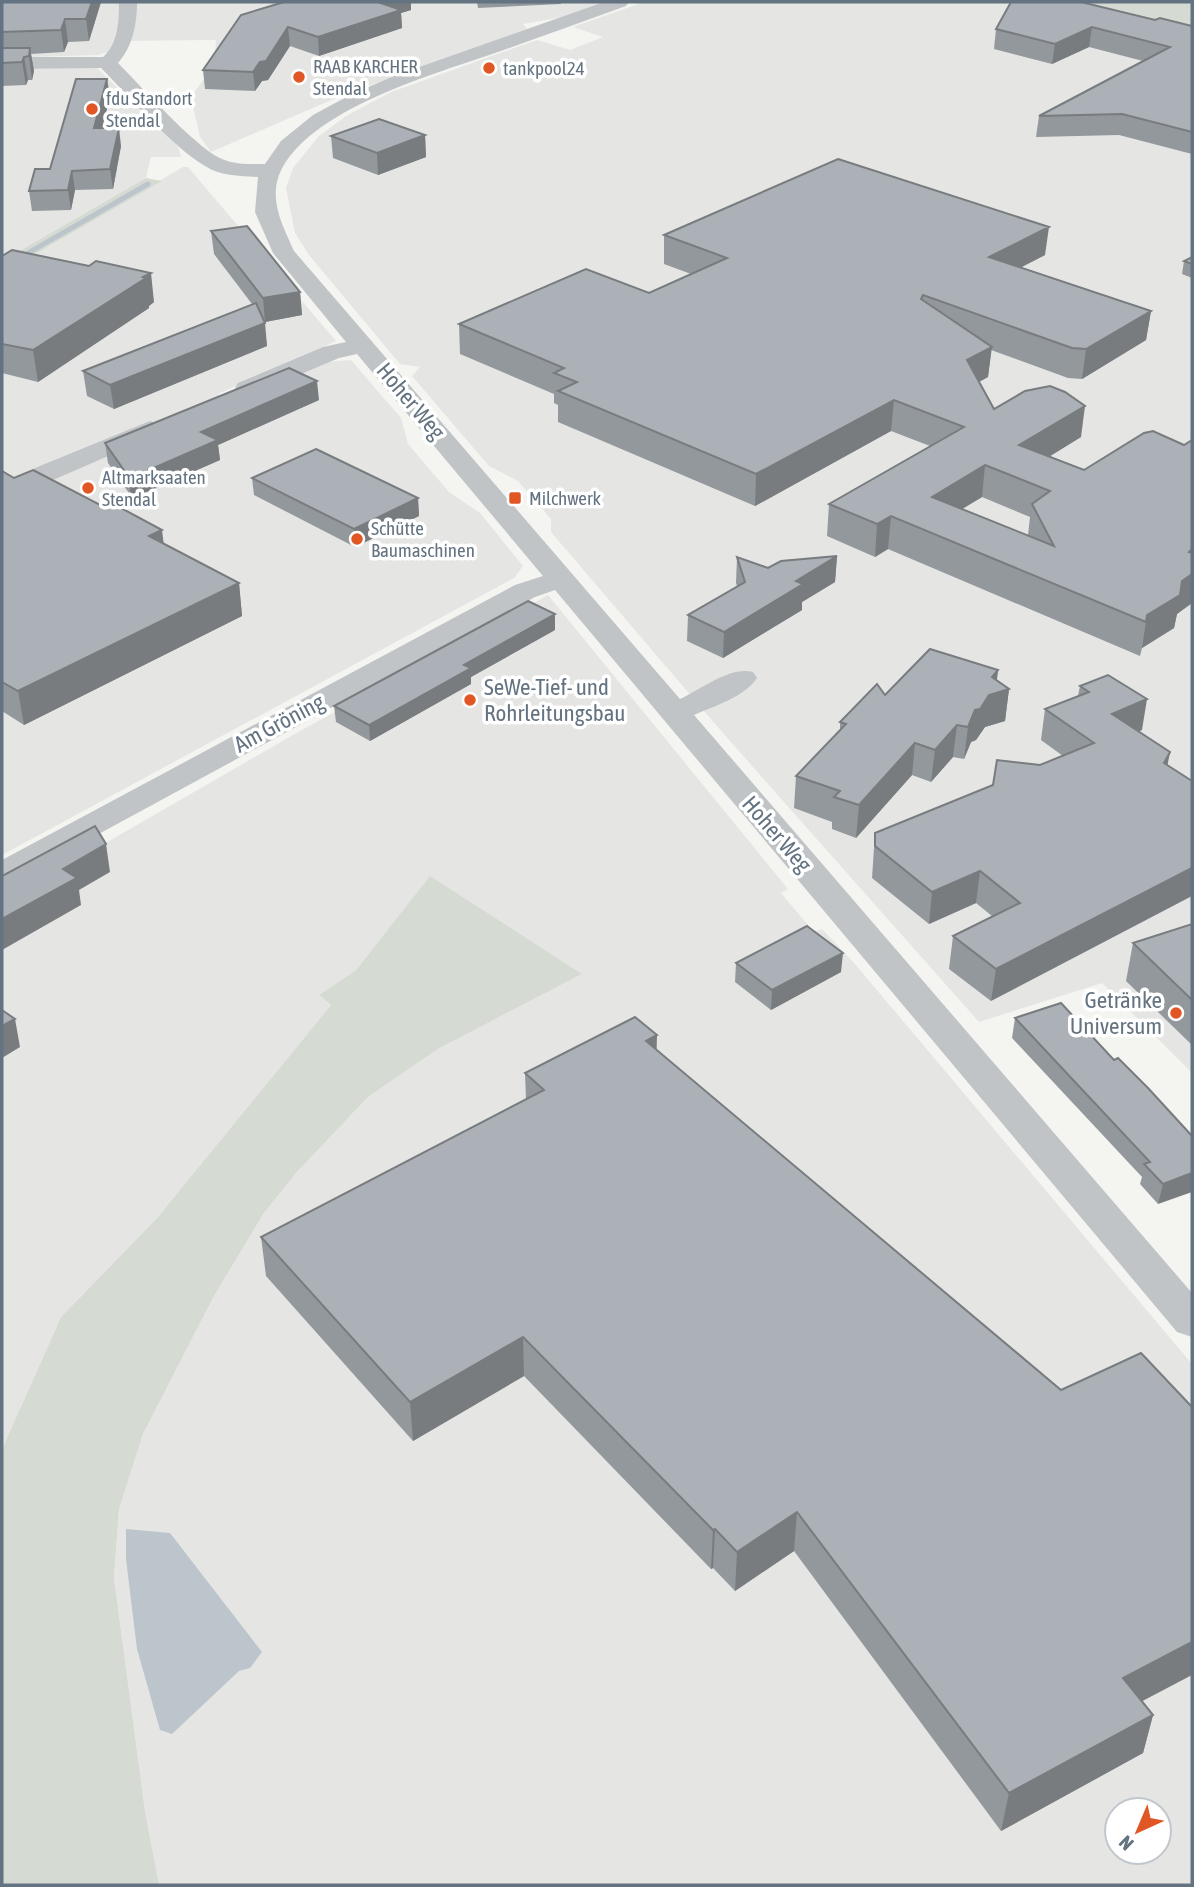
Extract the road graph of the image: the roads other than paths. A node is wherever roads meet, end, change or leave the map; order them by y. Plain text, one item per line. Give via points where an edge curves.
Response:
1 (620, 2) edge
2 (130, 3) edge
3 (2, 63) edge
4 (107, 63) junction
5 (272, 171) junction
6 (364, 345) junction
7 (222, 398) edge
8 (173, 419) edge
9 (44, 474) edge
10 (560, 579) junction
11 (742, 678) dead end
12 (674, 713) junction
13 (2, 873) edge
14 (1192, 1321) edge

1 - 5 street, Hoher Weg via 355,98 297,136
2 - 4 street via 121,45
3 - 4 street
4 - 5 street via 213,163
5 - 6 street, Hoher Weg via 264,212 274,239
6 - 7 street, Hoher Weg via 332,352
6 - 10 street, Hoher Weg
8 - 9 street
10 - 12 street, Hoher Weg
10 - 13 street, Am Gröning via 525,591
11 - 12 street
12 - 14 street, Hoher Weg

